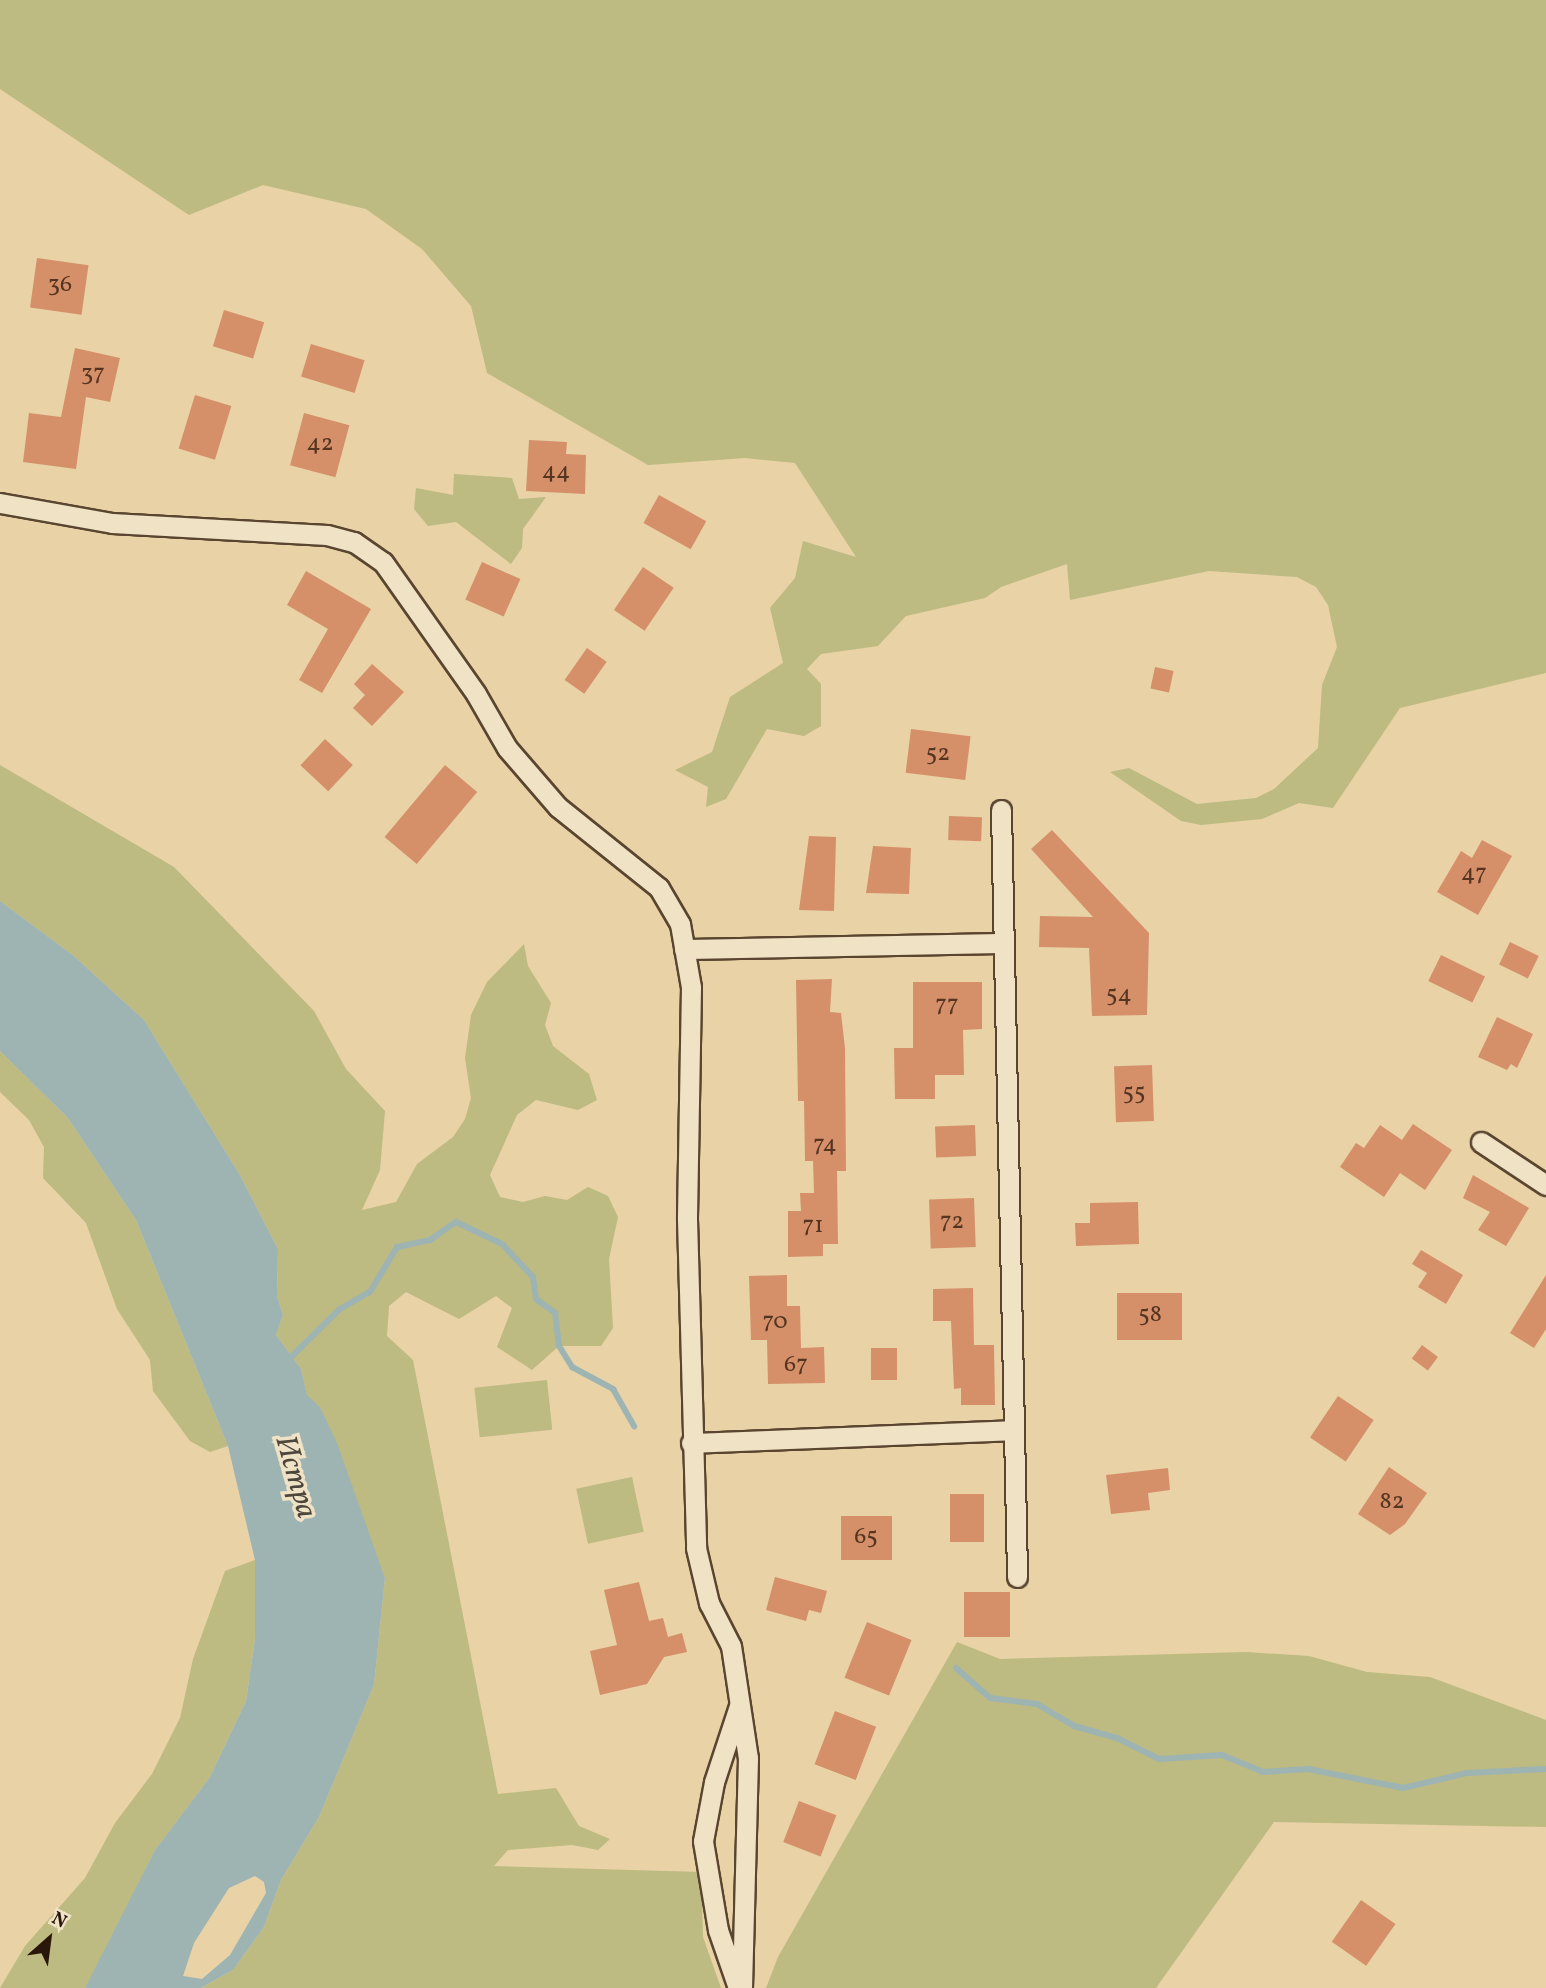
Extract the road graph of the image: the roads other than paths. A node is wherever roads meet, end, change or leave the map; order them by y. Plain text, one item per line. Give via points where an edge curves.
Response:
1 (0, 503) edge
2 (1001, 810) dead end
3 (1004, 943) junction
4 (684, 949) junction
5 (1481, 1142) dead end
6 (1546, 1185) edge
7 (1014, 1430) junction
8 (691, 1444) junction
9 (1017, 1577) dead end
10 (740, 1702) junction
11 (740, 1988) edge

1 - 4 street via 112,523 327,535 354,542 383,562 476,694 507,748 558,807 659,888 680,925
2 - 3 street
3 - 4 street
3 - 7 street
4 - 8 street via 691,987
5 - 6 street
7 - 8 street
7 - 9 street
8 - 10 street via 696,1548 709,1603 732,1646
10 - 11 street via 748,1758
10 - 11 street via 713,1782 703,1841 718,1930

